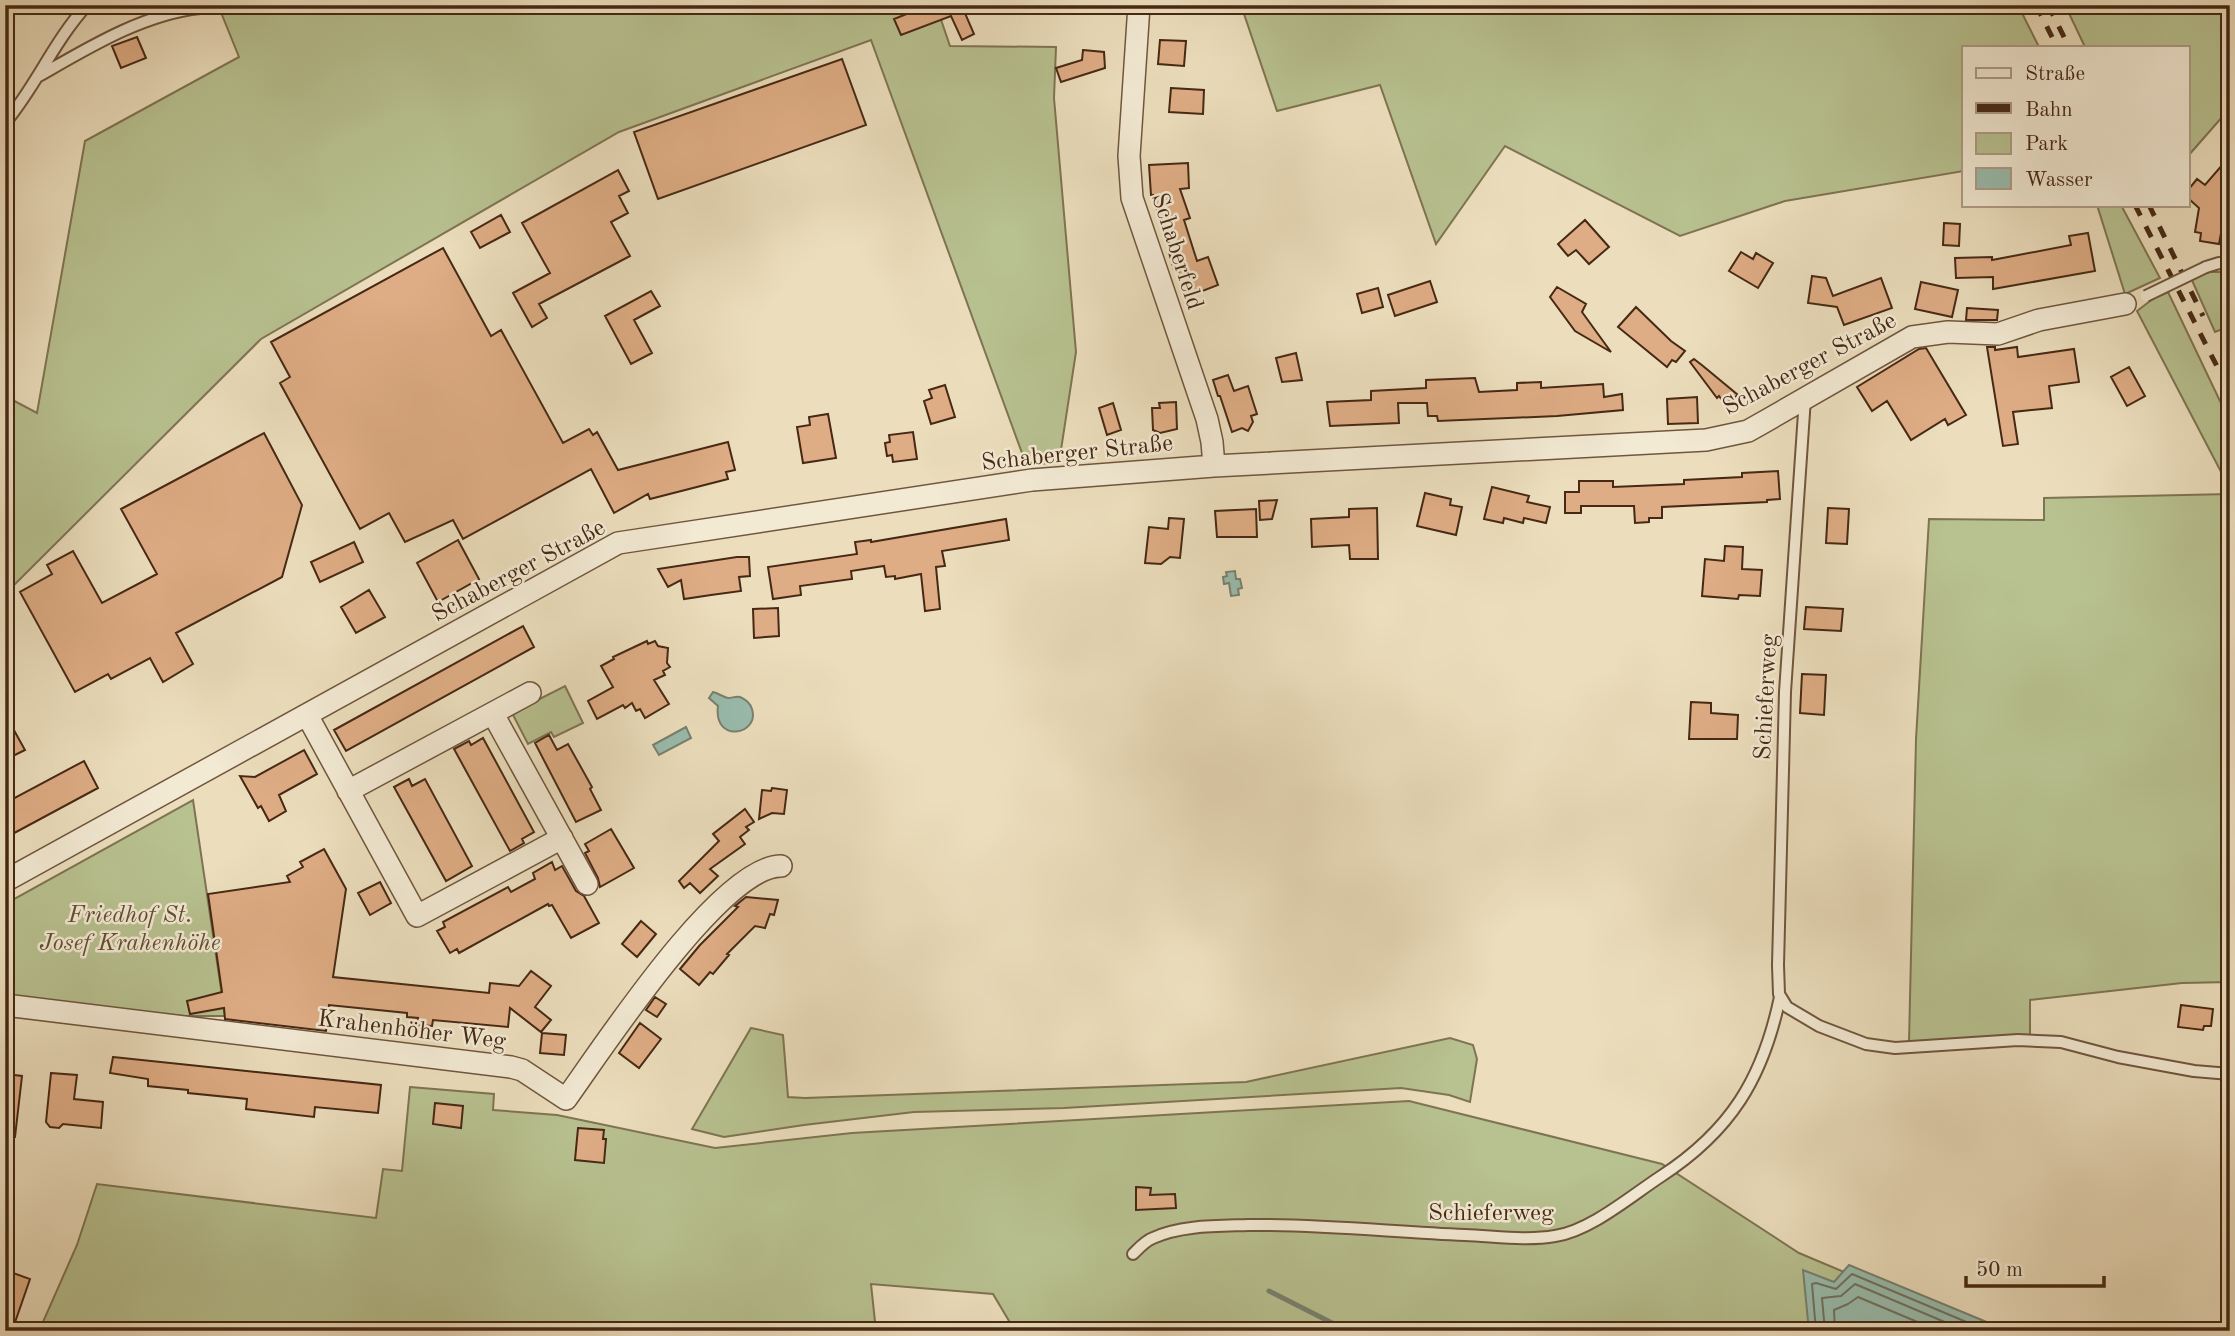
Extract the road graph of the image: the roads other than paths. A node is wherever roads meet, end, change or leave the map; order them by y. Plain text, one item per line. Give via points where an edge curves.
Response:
1 (87, 5) edge
2 (1139, 5) edge
3 (200, 8) dead end
4 (39, 76) junction
5 (5, 123) edge
6 (2230, 264) edge
7 (2125, 304) joint
8 (1805, 398) junction
9 (1214, 466) junction
10 (530, 693) dead end
11 (493, 714) junction
12 (307, 715) junction
13 (348, 791) junction
14 (562, 838) junction
15 (781, 866) dead end
16 (5, 881) edge
17 (587, 884) dead end
18 (1780, 997) junction
19 (5, 1005) edge
20 (2230, 1074) edge
21 (1133, 1254) dead end

1 - 4 lane via 59,39
2 - 9 street, Schaberfeld via 1129,156 1132,198 1207,419
3 - 4 lane via 132,28
4 - 5 lane
6 - 7 lane, Schaberger Straße, bridge via 2206,267
7 - 8 street, Schaberger Straße via 2039,320 1998,334 1917,336
8 - 9 street, Schaberger Straße via 1748,431 1706,440
8 - 18 lane, Schieferweg via 1785,692 1777,965
9 - 12 street, Schaberger Straße via 1032,480 618,543
10 - 11 street
11 - 13 street
11 - 14 street
12 - 13 street
12 - 16 street, Schaberger Straße
13 - 14 street via 417,916
14 - 17 street
15 - 19 street, Krahenhöher Weg via 754,874 712,910 654,976 566,1099 511,1067
18 - 20 lane via 1787,1007 1819,1026 1882,1047 2061,1042 2118,1057
18 - 21 lane, Schieferweg via 1758,1071 1714,1132 1683,1162 1576,1230 1528,1237 1330,1225 1234,1226 1155,1237

